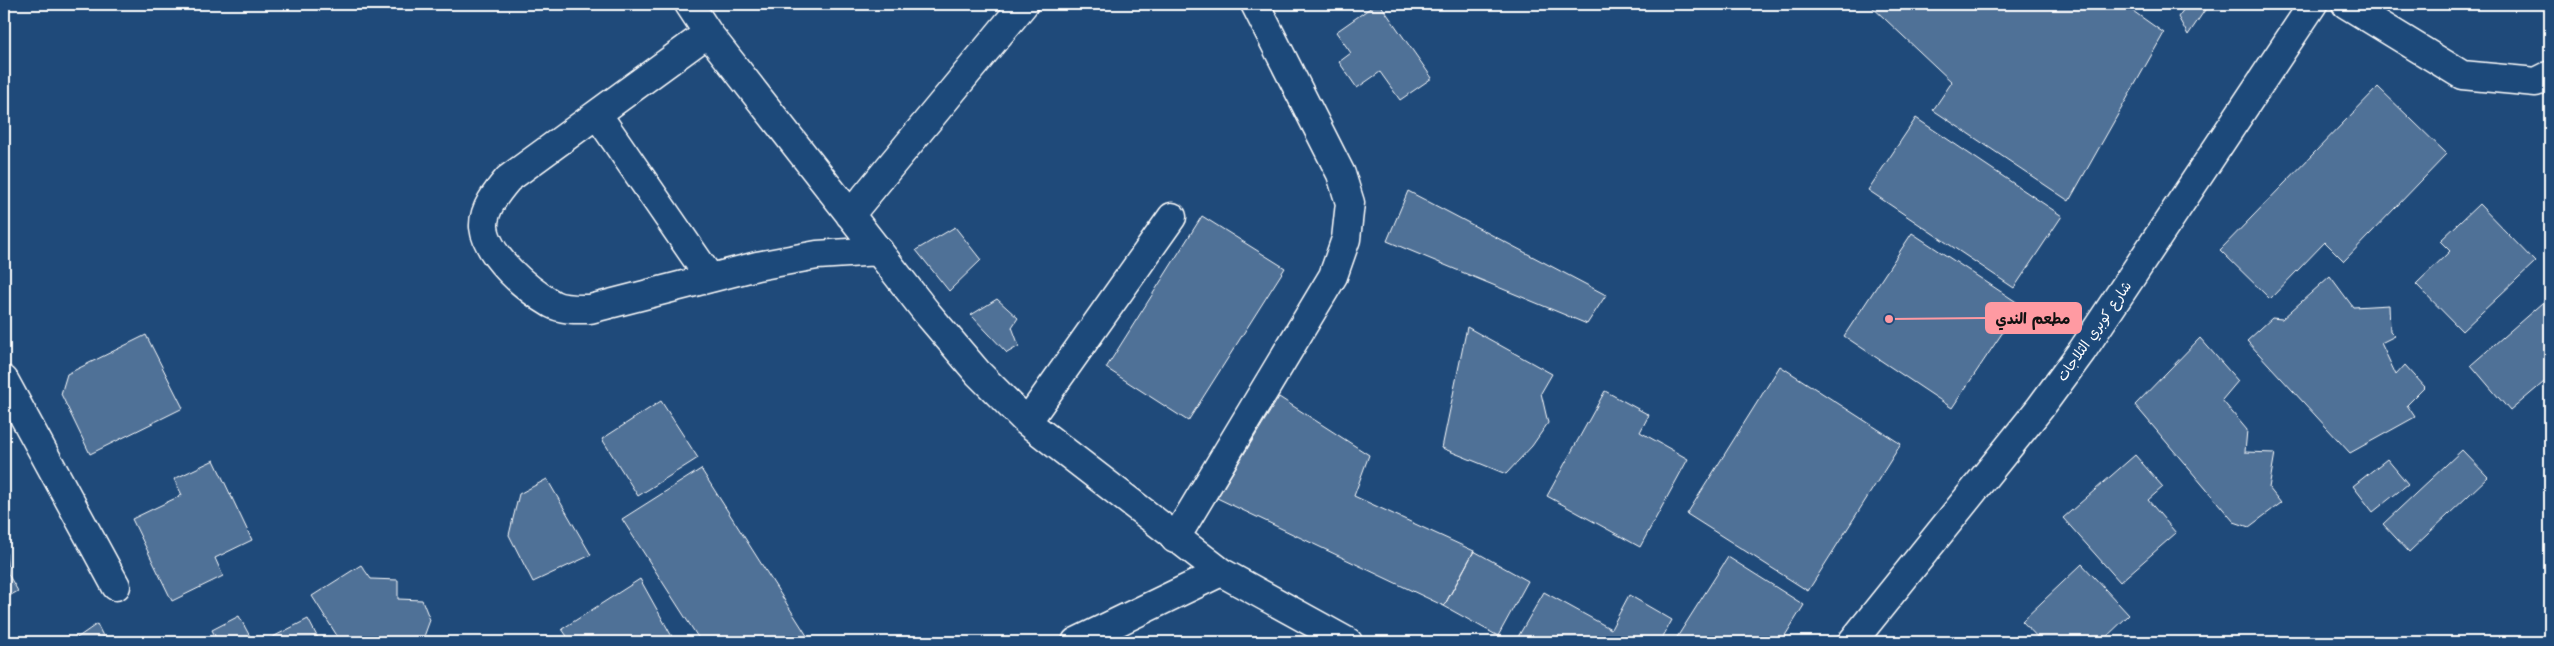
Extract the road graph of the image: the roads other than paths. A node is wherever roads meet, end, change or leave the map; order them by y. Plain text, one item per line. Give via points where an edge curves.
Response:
1 (688, 4) edge
2 (1024, 4) edge
3 (1255, 4) edge
4 (2313, 4) edge
5 (2346, 4) edge
6 (708, 33) junction
7 (2550, 75) edge
8 (597, 114) junction
9 (850, 215) junction
10 (1172, 218) dead end
11 (879, 251) junction
12 (710, 278) junction
13 (4, 380) edge
14 (1027, 422) junction
15 (1176, 539) junction
16 (1221, 572) junction
17 (116, 586) dead end
18 (1316, 635) edge
19 (1076, 642) edge
20 (1348, 642) edge
21 (1852, 642) edge

1 - 6 street
2 - 9 street
3 - 15 street via 1341,174 1350,204 1346,239 1333,276
4 - 21 street, شارع كوبري الثلاجات via 2082,351
5 - 7 street via 2462,75 2536,82
6 - 8 street
6 - 9 street
8 - 12 street
8 - 12 street via 508,179 496,193 484,227 491,248 514,276 553,304 571,309 597,308
9 - 11 street
10 - 14 street
11 - 12 street via 809,257
11 - 14 street via 978,373
13 - 17 street
14 - 15 street
15 - 16 street
16 - 18 street
16 - 19 street
18 - 20 street

